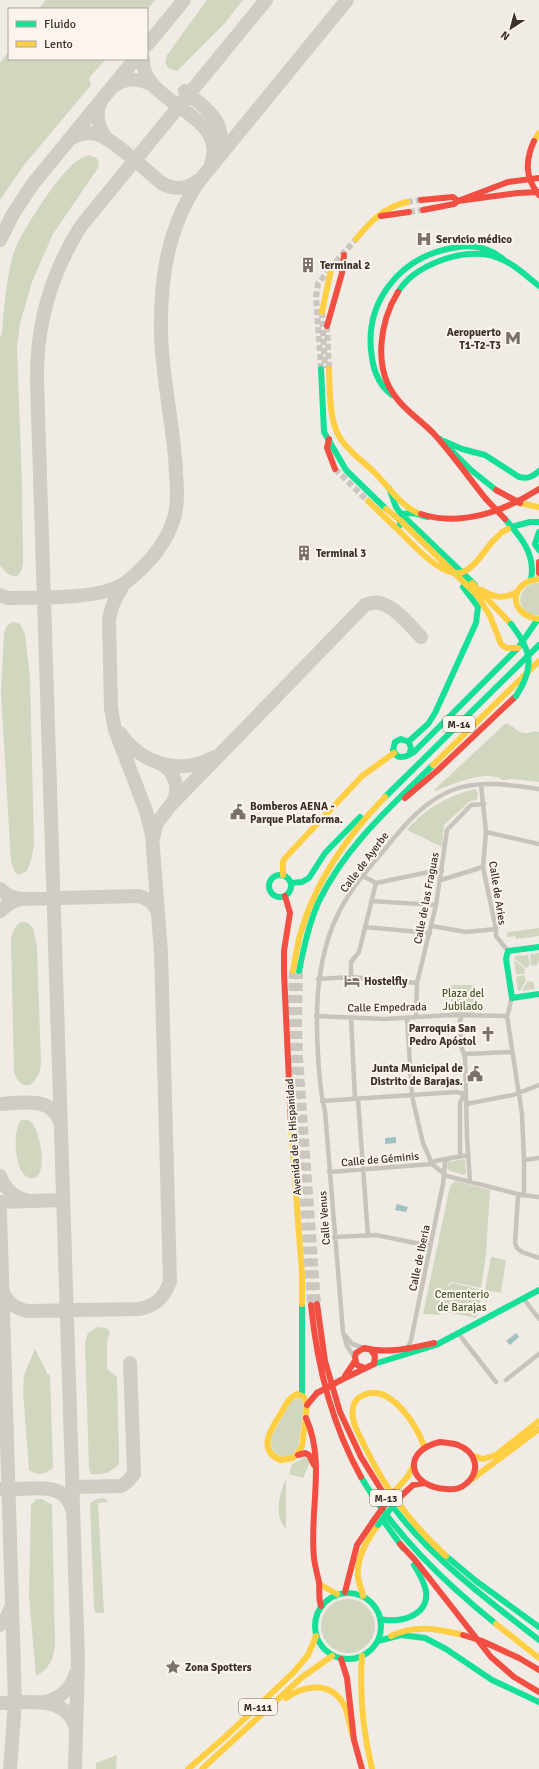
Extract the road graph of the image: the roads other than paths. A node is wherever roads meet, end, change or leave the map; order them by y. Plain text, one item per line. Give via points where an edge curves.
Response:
1 (539, 133) edge
2 (539, 178) edge
3 (539, 194) edge
4 (422, 200) tunnel mouth
5 (458, 201) junction
6 (407, 202) tunnel mouth
7 (423, 210) tunnel mouth
8 (409, 212) tunnel mouth
9 (377, 217) junction
10 (356, 239) tunnel mouth
11 (344, 255) dead end
12 (507, 263) junction
13 (329, 271) tunnel mouth
14 (539, 286) edge
15 (322, 312) tunnel mouth
16 (327, 326) tunnel mouth
17 (394, 396) junction
18 (433, 433) junction
19 (440, 439) junction
20 (329, 441) junction
21 (335, 469) tunnel mouth
22 (539, 471) edge
23 (389, 487) junction
24 (539, 489) edge
25 (368, 501) tunnel mouth
26 (382, 505) junction
27 (538, 506) edge
28 (401, 514) junction
29 (428, 517) junction
30 (401, 521) junction
31 (539, 522) edge
32 (515, 526) dead end
33 (508, 529) dead end
34 (539, 532) edge
35 (539, 550) edge
36 (539, 562) edge
37 (539, 573) edge
38 (531, 579) junction
39 (539, 579) edge
40 (472, 583) junction
41 (517, 592) junction
42 (525, 616) junction
43 (538, 619) edge
44 (528, 635) junction
45 (539, 645) edge
46 (518, 648) junction
47 (539, 661) edge
48 (430, 736) junction
49 (408, 742) junction
50 (394, 753) junction
51 (409, 755) junction
52 (481, 785) junction
53 (539, 790) edge
54 (379, 802) junction
55 (484, 804) junction
56 (388, 809) junction
57 (486, 832) junction
58 (539, 844) edge
59 (483, 867) junction
60 (442, 871) junction
61 (283, 875) junction
62 (363, 876) junction
63 (441, 880) junction
64 (291, 883) junction
65 (376, 883) junction
66 (285, 896) junction
67 (370, 901) junction
68 (436, 905) junction
69 (432, 926) junction
70 (366, 927) junction
71 (496, 929) junction
72 (430, 933) junction
73 (539, 947) edge
74 (508, 952) junction
75 (351, 976) junction
76 (318, 979) junction
77 (417, 983) junction
78 (539, 994) edge
79 (512, 998) junction
80 (462, 1015) junction
81 (316, 1016) junction
82 (416, 1016) junction
83 (507, 1016) junction
84 (351, 1018) junction
85 (407, 1018) junction
86 (512, 1052) junction
87 (465, 1054) junction
88 (539, 1085) edge
89 (520, 1093) junction
90 (466, 1094) junction
91 (412, 1096) junction
92 (357, 1099) junction
93 (322, 1101) junction
94 (466, 1104) junction
95 (468, 1155) junction
96 (460, 1157) junction
97 (539, 1158) edge
98 (447, 1160) junction
99 (524, 1160) junction
100 (432, 1164) junction
101 (364, 1169) junction
102 (329, 1172) junction
103 (443, 1173) junction
104 (470, 1182) junction
105 (522, 1195) junction
106 (539, 1197) edge
107 (368, 1236) junction
108 (334, 1237) junction
109 (430, 1246) junction
110 (539, 1258) edge
111 (539, 1290) edge
112 (523, 1298) junction
113 (539, 1319) edge
114 (342, 1332) junction
115 (458, 1334) junction
116 (411, 1338) junction
117 (447, 1339) junction
118 (420, 1346) junction
119 (364, 1348) junction
120 (407, 1349) junction
121 (371, 1350) junction
122 (388, 1350) junction
123 (539, 1354) edge
124 (394, 1357) junction
125 (355, 1359) junction
126 (374, 1364) junction
127 (365, 1368) junction
128 (301, 1380) junction
129 (341, 1380) junction
130 (506, 1380) dead end
131 (496, 1382) dead end
132 (316, 1393) junction
133 (294, 1395) junction
134 (303, 1397) junction
135 (307, 1404) junction
136 (306, 1418) junction
137 (539, 1421) edge
138 (539, 1429) edge
139 (424, 1447) junction
140 (298, 1455) junction
141 (474, 1456) junction
142 (414, 1465) junction
143 (315, 1466) junction
144 (360, 1475) junction
145 (472, 1479) junction
146 (424, 1483) junction
147 (400, 1544) junction
148 (319, 1584) junction
149 (345, 1592) junction
150 (337, 1594) junction
151 (363, 1596) junction
152 (321, 1606) junction
153 (380, 1619) junction
154 (539, 1627) edge
155 (316, 1636) junction
156 (391, 1636) junction
157 (539, 1640) edge
158 (378, 1641) junction
159 (332, 1656) junction
160 (362, 1656) junction
161 (539, 1658) edge
162 (341, 1659) junction
163 (539, 1670) edge
164 (539, 1692) edge
165 (539, 1702) edge
166 (266, 1710) junction
167 (354, 1740) junction
168 (188, 1769) edge
169 (202, 1769) edge
170 (362, 1769) edge
171 (372, 1769) edge

1 - 3 main road, bridge via 531,146 527,164 530,182
2 - 5 main road via 491,188
3 - 5 main road via 518,193
4 - 5 main road via 453,196
5 - 7 main road
6 - 9 main road via 396,204
8 - 9 main road
9 - 10 main road
11 - 16 main road via 342,273
12 - 14 main road
12 - 17 main road via 493,256 463,254 434,263 409,279 397,293 387,310 381,331 387,382
12 - 17 main road via 494,251 471,246 456,247 421,257 392,281 376,306 370,335 370,350 383,388
13 - 15 main road
17 - 18 main road
18 - 19 main road
18 - 38 main road, bridge via 517,533 530,555 533,568
19 - 22 main road via 461,449 488,456 514,475 530,479
19 - 27 main road, bridge via 471,470 496,490 520,503
20 - 21 main road via 327,448
20 - 23 main road via 325,369 337,433
20 - 26 main road via 346,470
23 - 28 main road
23 - 29 main road via 414,511
24 - 29 main road via 505,509 487,514
25 - 33 main road, bridge via 437,566 452,575 466,571 493,540
26 - 28 main road
26 - 30 main road
28 - 29 main road via 413,513
28 - 30 main road
28 - 40 main road
30 - 46 main road via 477,595 489,614 500,643 506,648
30 - 49 main road via 400,525 404,530 466,590 478,607 476,622 435,713 428,724
31 - 32 main road
34 - 35 main road via 535,544
36 - 37 main road
38 - 39 main road
38 - 41 main road via 520,586
40 - 41 main road via 496,597 506,598
40 - 56 main road, bridge via 512,624 525,642 530,657 526,680 516,696 438,770 402,801
41 - 42 main road via 517,605
42 - 43 main road
42 - 44 main road via 529,624
43 - 44 main road
44 - 46 main road
45 - 54 main road, M-14
46 - 48 main road
47 - 56 main road, M-14
48 - 49 main road
48 - 51 main road
49 - 50 main road via 397,740 393,745
49 - 51 main road via 411,748
50 - 51 main road via 399,758
50 - 61 main road via 366,773 287,856 283,861
52 - 53 street, Calle de Ayerbe
52 - 55 street, Calle de Aries
52 - 62 street, Calle de Ayerbe via 455,789 420,810 399,831
54 - 56 main road, M-14 via 342,845 318,884 299,935 296,971 324,888 348,852
54 - 64 main road via 363,814 325,852 309,878
55 - 57 street, Calle de Aries
55 - 60 street, Calle de las Fraguas via 471,805 447,830
57 - 58 street
57 - 59 street, Calle de Aries
59 - 63 street
59 - 71 street, Calle de Aries
60 - 63 street, Calle de las Fraguas
60 - 65 street
61 - 64 main road
61 - 66 main road via 273,878 269,887 272,894
62 - 65 street
62 - 76 street, Calle de Ayerbe via 340,910 326,945
63 - 68 street, Calle de las Fraguas
64 - 66 main road via 290,891
65 - 67 street
66 - 128 main road, Avenida de la Hispanidad via 290,913 284,951 286,1044 302,1275
67 - 68 street
67 - 70 street
68 - 69 street, Calle de las Fraguas
69 - 71 street via 466,932
69 - 72 street, Calle de las Fraguas
70 - 72 street
70 - 75 street via 359,952 352,962
71 - 74 street, Calle de Aries via 496,936
72 - 77 street, Calle de las Fraguas
73 - 74 main road
74 - 79 main road via 506,959
75 - 76 street
75 - 77 street
76 - 81 street, Calle de Ayerbe
77 - 82 street, Calle de las Fraguas
78 - 79 main road
79 - 83 street
80 - 82 street, Calle Empedrada
80 - 83 street, Calle Empedrada
80 - 87 street via 461,1046
81 - 84 street, Calle Empedrada
81 - 93 street, Calle de Ayerbe
82 - 85 street, Calle Empedrada
83 - 86 street
84 - 85 street, Calle Empedrada
84 - 92 street
85 - 91 street
86 - 87 street
86 - 89 street
87 - 90 street
88 - 89 street
89 - 94 street
89 - 99 street
90 - 91 street via 456,1092
90 - 94 street
90 - 96 street via 460,1102
91 - 92 street
91 - 100 street via 423,1143
92 - 93 street
92 - 101 street
93 - 102 street, Calle Venus via 325,1111
94 - 95 street
95 - 96 street, Calle de Géminis
95 - 104 street
96 - 98 street, Calle de Géminis
97 - 99 street
98 - 100 street, Calle de Géminis
98 - 103 street, Calle de Iberia
99 - 105 street
100 - 101 street, Calle de Géminis
100 - 103 street
101 - 102 street, Calle de Géminis
101 - 107 street
102 - 108 street, Calle Venus
103 - 104 street
103 - 109 street, Calle de Iberia
104 - 105 street
105 - 106 street
105 - 110 street via 518,1196 515,1243 522,1252
107 - 108 street
107 - 109 street via 376,1235
108 - 114 street, Calle Venus
109 - 116 street, Calle de Iberia
111 - 112 main road
112 - 113 street
112 - 115 main road
114 - 119 street via 352,1344
114 - 125 street, Calle Venus
115 - 117 main road
115 - 131 street
116 - 118 street via 413,1343
116 - 120 street, Calle de Iberia
116 - 122 street via 403,1346
117 - 118 main road
117 - 124 main road via 426,1349
118 - 120 main road
119 - 121 main road
119 - 125 main road via 359,1350
120 - 122 main road
120 - 124 street
121 - 122 main road
121 - 126 main road via 375,1356
123 - 130 street
124 - 126 main road
125 - 127 main road via 357,1364
125 - 129 main road
126 - 127 main road
127 - 129 main road
128 - 133 main road, Avenida de la Hispanidad
128 - 134 main road, Avenida de la Hispanidad
129 - 132 main road, bridge
132 - 134 main road
132 - 135 main road
133 - 134 main road
133 - 140 main road, Avenida de la Hispanidad via 287,1402 267,1445 271,1454 279,1460 291,1460
134 - 135 main road
135 - 136 main road
136 - 140 main road via 302,1446
136 - 143 main road via 315,1442
137 - 141 main road via 496,1455 483,1460
138 - 145 main road
139 - 141 main road via 440,1442 454,1443 466,1447
139 - 142 main road via 417,1454
139 - 154 main road via 416,1428 388,1396 371,1392 359,1397 352,1412 356,1428 386,1486 408,1515 459,1567
140 - 143 main road via 306,1452 312,1456
141 - 145 main road via 477,1467
142 - 146 main road
142 - 149 main road, bridge via 357,1545
143 - 148 main road via 314,1557
144 - 147 main road via 364,1490
144 - 157 main road, M-13 via 338,1429 328,1399 318,1361 314,1304 332,1392 349,1436 369,1473 415,1534 443,1562 476,1592
144 - 161 main road, M-13 via 384,1512 426,1561 478,1609
145 - 146 main road via 462,1487 449,1490 435,1489
146 - 151 main road, bridge via 413,1485 399,1498 366,1544 359,1562 358,1575
147 - 153 main road via 424,1583 425,1601 418,1612 405,1620 393,1622
147 - 164 main road via 491,1657
148 - 150 main road
148 - 152 main road
149 - 150 main road
149 - 151 main road
150 - 152 main road
151 - 153 main road via 374,1606
152 - 155 main road, M-111 via 315,1623
153 - 158 main road via 381,1631
155 - 159 main road via 323,1648
155 - 168 main road, M-111 via 308,1655 293,1672
156 - 158 main road
156 - 163 main road, bridge via 399,1631 442,1630 482,1641
156 - 165 main road via 424,1638 441,1646 486,1676
158 - 160 main road
159 - 162 main road
159 - 166 main road, M-111 via 301,1678
160 - 162 main road via 352,1660
160 - 171 main road via 359,1686 364,1738
162 - 167 main road via 347,1678
166 - 167 main road via 276,1707 295,1690 310,1686 323,1687 334,1692 344,1704
166 - 169 main road, M-111
167 - 170 main road

